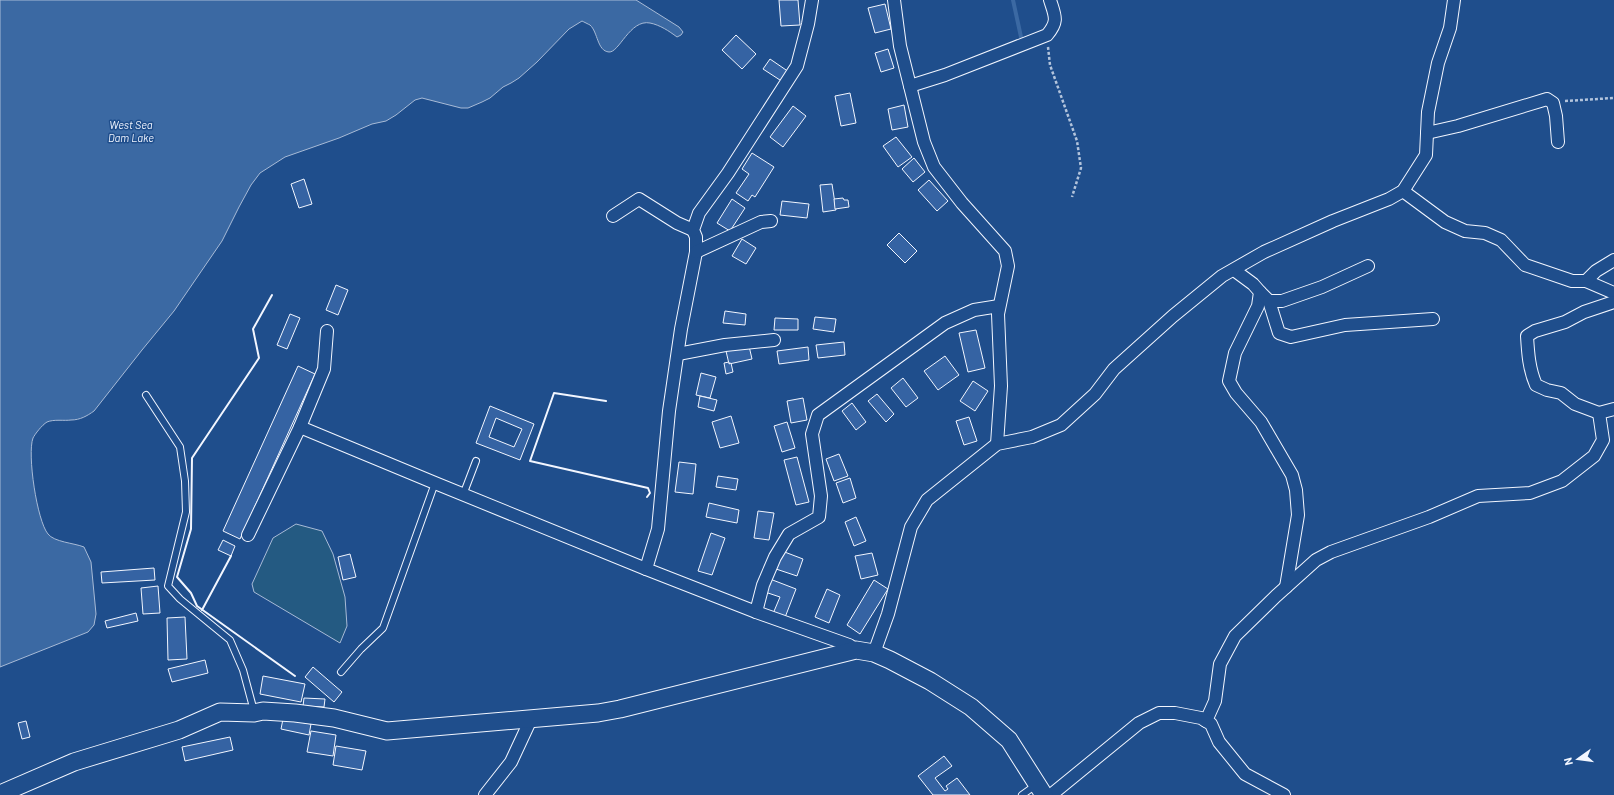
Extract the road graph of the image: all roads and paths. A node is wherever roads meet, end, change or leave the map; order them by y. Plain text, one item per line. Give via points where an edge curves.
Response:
1 (812, 0) edge
2 (894, 0) edge
3 (1050, 0) edge
4 (1454, 0) edge
5 (1047, 35) junction
6 (910, 86) junction
7 (1614, 98) edge
8 (1552, 102) junction
9 (1427, 133) junction
10 (1558, 142) dead end
11 (1403, 191) junction
12 (1072, 197) dead end
13 (613, 216) dead end
14 (771, 221) dead end
15 (693, 230) junction
16 (696, 252) junction
17 (1614, 260) edge
18 (1368, 266) dead end
19 (1234, 270) junction
20 (1586, 281) junction
21 (1260, 292) junction
22 (1614, 293) edge
23 (1269, 301) junction
24 (1614, 302) edge
25 (999, 306) junction
26 (1433, 319) dead end
27 (327, 331) dead end
28 (774, 340) dead end
29 (678, 354) junction
30 (146, 395) dead end
31 (1614, 409) edge
32 (1599, 413) junction
33 (300, 427) junction
34 (997, 444) junction
35 (476, 461) dead end
36 (436, 484) junction
37 (463, 495) junction
38 (248, 535) dead end
39 (646, 569) junction
40 (1286, 586) junction
41 (756, 612) junction
42 (856, 650) junction
43 (874, 653) junction
44 (341, 672) dead end
45 (254, 713) junction
46 (531, 719) junction
47 (1206, 721) junction
48 (1041, 789) edge
49 (0, 794) edge
50 (485, 795) edge
51 (1022, 795) edge
52 (1051, 795) edge
53 (1284, 795) edge

1 - 15 street via 798,66 728,173 698,213
2 - 6 street via 900,46
3 - 5 street via 1055,17 1054,26
4 - 9 street via 1450,28 1428,112
5 - 6 street
5 - 12 path via 1050,65 1077,141 1082,168
6 - 25 street via 924,142 934,167 1005,251 1008,266
7 - 8 path
8 - 9 street via 1547,99
8 - 10 street
9 - 11 street via 1426,155
11 - 19 street via 1264,252
11 - 20 street via 1445,222 1465,231 1485,233 1501,240 1525,265 1572,281
13 - 15 street via 640,199 677,223
14 - 16 street via 761,222
15 - 16 street via 696,237
16 - 29 street
17 - 20 street
18 - 23 street via 1322,287 1282,301
19 - 21 street
19 - 34 street via 1222,276 1173,316 1114,369 1095,394 1061,425 1032,437
20 - 22 street
21 - 23 street
21 - 40 street via 1258,306 1235,352 1229,381 1261,422 1292,475 1298,515
23 - 26 street via 1280,333 1291,337 1345,325
24 - 32 street via 1527,336 1531,373 1536,385 1546,390 1561,392 1575,404
25 - 34 street via 1000,386
25 - 41 street via 974,310 945,323 818,416 812,434 820,496 819,518 789,534 775,557
27 - 33 street via 324,369
28 - 29 street via 725,345
29 - 39 street via 669,411 658,529
30 - 45 lane via 180,447 185,481 186,512 168,586 230,640 243,670
31 - 32 street
32 - 40 street via 1603,440 1594,456 1562,480 1530,493 1478,496 1429,517 1331,552 1316,560
33 - 36 street
33 - 38 street
34 - 43 street via 927,500 911,528 888,614
35 - 37 lane
36 - 37 street
36 - 44 lane via 383,628
37 - 39 street
39 - 41 street
40 - 47 street via 1235,636 1220,664 1215,701
41 - 42 street via 850,645
42 - 43 street
42 - 46 street via 620,709
43 - 48 street via 930,681 971,707 1009,740
45 - 46 street via 295,713 334,718 387,731
45 - 49 street via 220,712 179,730 74,762
46 - 50 street via 511,762
47 - 52 street via 1175,713 1159,713 1139,723
47 - 53 street via 1211,724 1219,742 1245,774
48 - 51 lane

